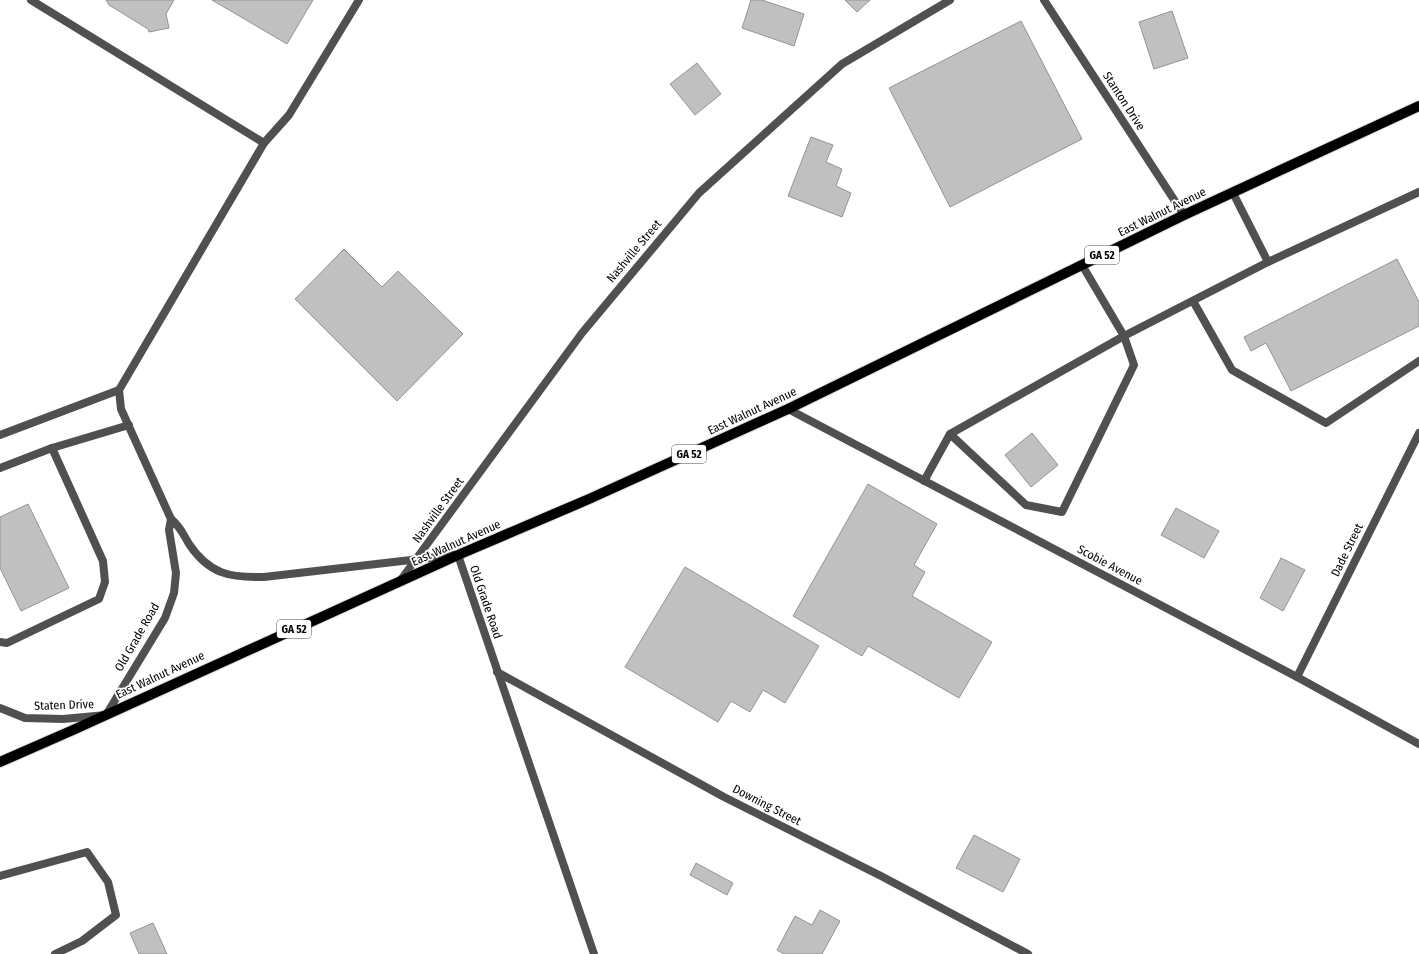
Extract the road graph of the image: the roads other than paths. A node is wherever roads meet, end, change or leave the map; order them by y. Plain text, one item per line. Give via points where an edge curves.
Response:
1 (31, 0) edge
2 (359, 0) edge
3 (950, 0) edge
4 (1044, 0) edge
5 (1419, 106) edge
6 (264, 143) junction
7 (1419, 192) edge
8 (1232, 193) junction
9 (1184, 215) junction
10 (1268, 262) junction
11 (1082, 265) junction
12 (1193, 302) junction
13 (1124, 336) junction
14 (1419, 361) edge
15 (119, 390) junction
16 (788, 409) junction
17 (129, 425) junction
18 (1419, 432) edge
19 (950, 434) junction
20 (0, 435) edge
21 (52, 448) junction
22 (0, 468) edge
23 (924, 481) junction
24 (171, 520) junction
25 (458, 555) junction
26 (416, 559) junction
27 (400, 582) junction
28 (0, 642) edge
29 (497, 672) junction
30 (1297, 678) junction
31 (0, 708) edge
32 (106, 715) junction
33 (1419, 744) edge
34 (0, 762) edge
35 (0, 876) edge
36 (55, 954) edge
37 (594, 954) edge
38 (1028, 954) edge

1 - 6 street
2 - 6 street via 289,115
3 - 26 street, Nashville Street via 842,64 699,193 582,333
4 - 9 street, Stanton Drive
5 - 8 main road, East Walnut Avenue / GA 52
6 - 15 street
7 - 10 street
8 - 9 main road, East Walnut Avenue / GA 52
8 - 10 street
9 - 11 main road, East Walnut Avenue / GA 52
10 - 12 street
11 - 13 street
11 - 16 main road, East Walnut Avenue / GA 52
12 - 13 street
12 - 14 street via 1232,370 1326,424
13 - 19 street
13 - 19 street via 1134,365 1062,512 1026,505
15 - 17 street, Old Grade Road via 121,408
15 - 20 street
16 - 23 street, Scobie Avenue
16 - 25 main road, East Walnut Avenue / GA 52
17 - 21 street
17 - 24 street, Old Grade Road
18 - 30 street, Dade Street
19 - 23 street
21 - 22 street
21 - 28 street via 103,561 105,582 99,599 7,643
23 - 30 street, Scobie Avenue
24 - 26 street, Old Grade Road via 180,526 190,544 206,562 220,572 240,578
24 - 32 street, Old Grade Road via 169,530 176,573 174,593 165,618
25 - 26 street, Old Grade Road
25 - 27 main road, East Walnut Avenue / GA 52
25 - 29 street, Old Grade Road
26 - 27 street, Nashville Street
27 - 32 main road, East Walnut Avenue / GA 52
29 - 37 street, Old Grade Road
29 - 38 street, Downing Street via 724,797
30 - 33 street, Scobie Avenue
31 - 32 street, Staten Drive via 25,718 63,719
32 - 34 main road, East Walnut Avenue / GA 52
35 - 36 street via 87,852 108,882 116,915 82,941

